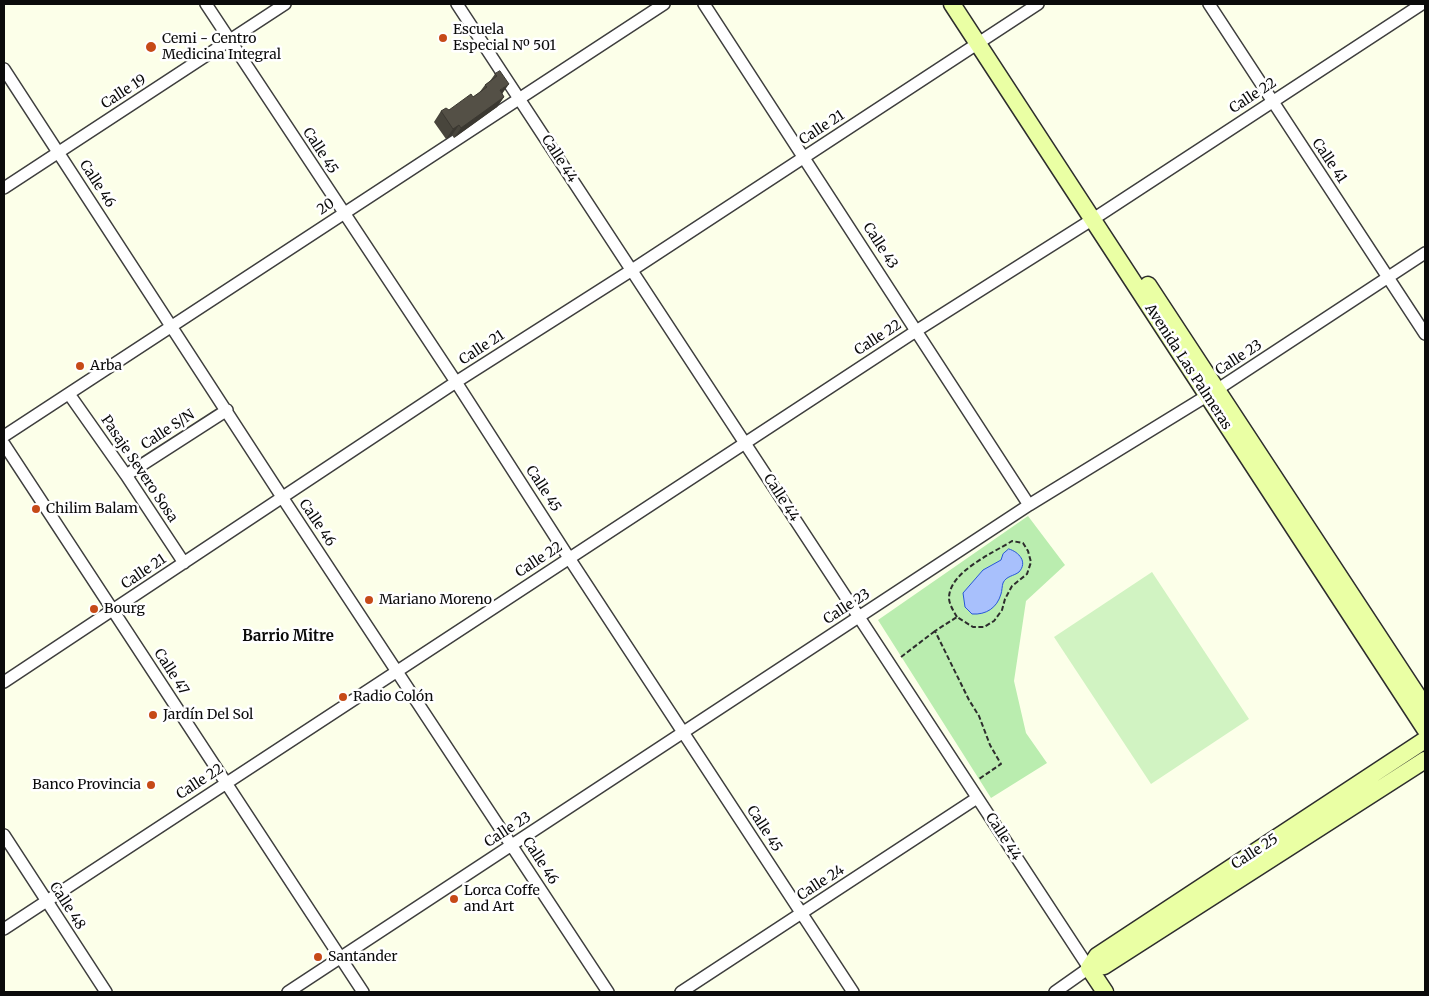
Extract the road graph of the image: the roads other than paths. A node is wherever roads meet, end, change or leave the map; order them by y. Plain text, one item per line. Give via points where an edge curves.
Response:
1 (206, 4) edge
2 (285, 4) edge
3 (457, 4) edge
4 (664, 4) edge
5 (704, 4) edge
6 (952, 4) edge
7 (965, 4) edge
8 (1038, 4) edge
9 (1209, 4) edge
10 (1422, 4) edge
11 (230, 40) junction
12 (983, 40) junction
13 (4, 69) edge
14 (519, 98) junction
15 (1272, 101) junction
16 (58, 153) junction
17 (805, 157) junction
18 (4, 188) edge
19 (343, 214) junction
20 (1097, 217) junction
21 (1425, 253) edge
22 (632, 270) junction
23 (1389, 278) junction
24 (172, 326) junction
25 (916, 331) junction
26 (1425, 334) edge
27 (456, 382) junction
28 (1212, 392) junction
29 (69, 394) junction
30 (226, 410) junction
31 (4, 436) edge
32 (745, 443) junction
33 (4, 444) edge
34 (126, 475) junction
35 (282, 497) junction
36 (1030, 505) junction
37 (569, 558) junction
38 (184, 562) junction
39 (113, 610) junction
40 (859, 617) junction
41 (397, 671) junction
42 (4, 682) edge
43 (1425, 707) edge
44 (1425, 729) edge
45 (683, 733) junction
46 (1425, 740) edge
47 (1425, 760) edge
48 (226, 783) junction
49 (977, 798) junction
50 (4, 835) edge
51 (512, 845) junction
52 (46, 901) junction
53 (801, 913) junction
54 (4, 929) edge
55 (340, 958) junction
56 (1089, 968) junction
57 (106, 992) edge
58 (288, 992) edge
59 (363, 992) edge
60 (608, 992) edge
61 (681, 992) edge
62 (853, 992) edge
63 (1055, 992) edge
64 (1105, 992) edge

1 - 11 street, Calle 45
2 - 11 street, Calle 19
3 - 14 street, Calle 44
4 - 14 street, 20
5 - 17 street, Calle 43
6 - 12 main road, Avenida Las Palmeras
7 - 12 main road, Avenida Las Palmeras
8 - 12 street, Calle 21
9 - 15 street, Calle 41
10 - 15 street, Calle 22
11 - 16 street, Calle 19
11 - 19 street, Calle 45
12 - 17 street, Calle 21
12 - 20 main road, Avenida Las Palmeras
13 - 16 street, Calle 46
14 - 19 street, 20
14 - 22 street, Calle 44
15 - 20 street, Calle 22
15 - 23 street, Calle 41
16 - 18 street, Calle 19
16 - 24 street, Calle 46
17 - 22 street, Calle 21
17 - 25 street, Calle 43
19 - 24 street, 20
19 - 27 street, Calle 45
20 - 25 street, Calle 22
20 - 28 main road, Avenida Las Palmeras
21 - 23 street, Calle 23
22 - 27 street, Calle 21
22 - 32 street, Calle 44
23 - 26 street, Calle 41
23 - 28 street, Calle 23
24 - 29 street, 20
24 - 30 street, Calle 46
25 - 32 street, Calle 22
25 - 36 street, Calle 43
27 - 35 street, Calle 21
27 - 37 street, Calle 45
28 - 36 street, Calle 23
28 - 43 main road, Avenida Las Palmeras
28 - 44 main road, Avenida Las Palmeras
29 - 31 street, 20
29 - 34 street, Pasaje Severo Sosa
30 - 34 street, Calle S/N
30 - 35 street, Calle 46
32 - 37 street, Calle 22
32 - 40 street, Calle 44
33 - 39 street, Calle 47
34 - 38 street, Pasaje Severo Sosa
35 - 38 street, Calle 21
35 - 41 street, Calle 46
36 - 40 street, Calle 23
37 - 41 street, Calle 22
37 - 45 street, Calle 45
38 - 39 street, Calle 21
39 - 42 street, Calle 21
39 - 48 street, Calle 47
40 - 45 street, Calle 23
40 - 49 street, Calle 44
41 - 48 street, Calle 22
41 - 51 street, Calle 46
45 - 51 street, Calle 23
45 - 53 street, Calle 45
46 - 56 main road, Calle 25 via 1097,956
47 - 56 main road, Calle 25 via 1104,966
48 - 52 street, Calle 22
48 - 55 street, Calle 47
49 - 53 street, Calle 24
49 - 56 street, Calle 44
50 - 52 street, Calle 48
51 - 55 street, Calle 23
51 - 60 street, Calle 46
52 - 54 street, Calle 22
52 - 57 street, Calle 48
53 - 61 street, Calle 24
53 - 62 street, Calle 45
55 - 58 street, Calle 23
55 - 59 street, Calle 47
56 - 63 street, Calle 25
56 - 64 main road, Calle 44

